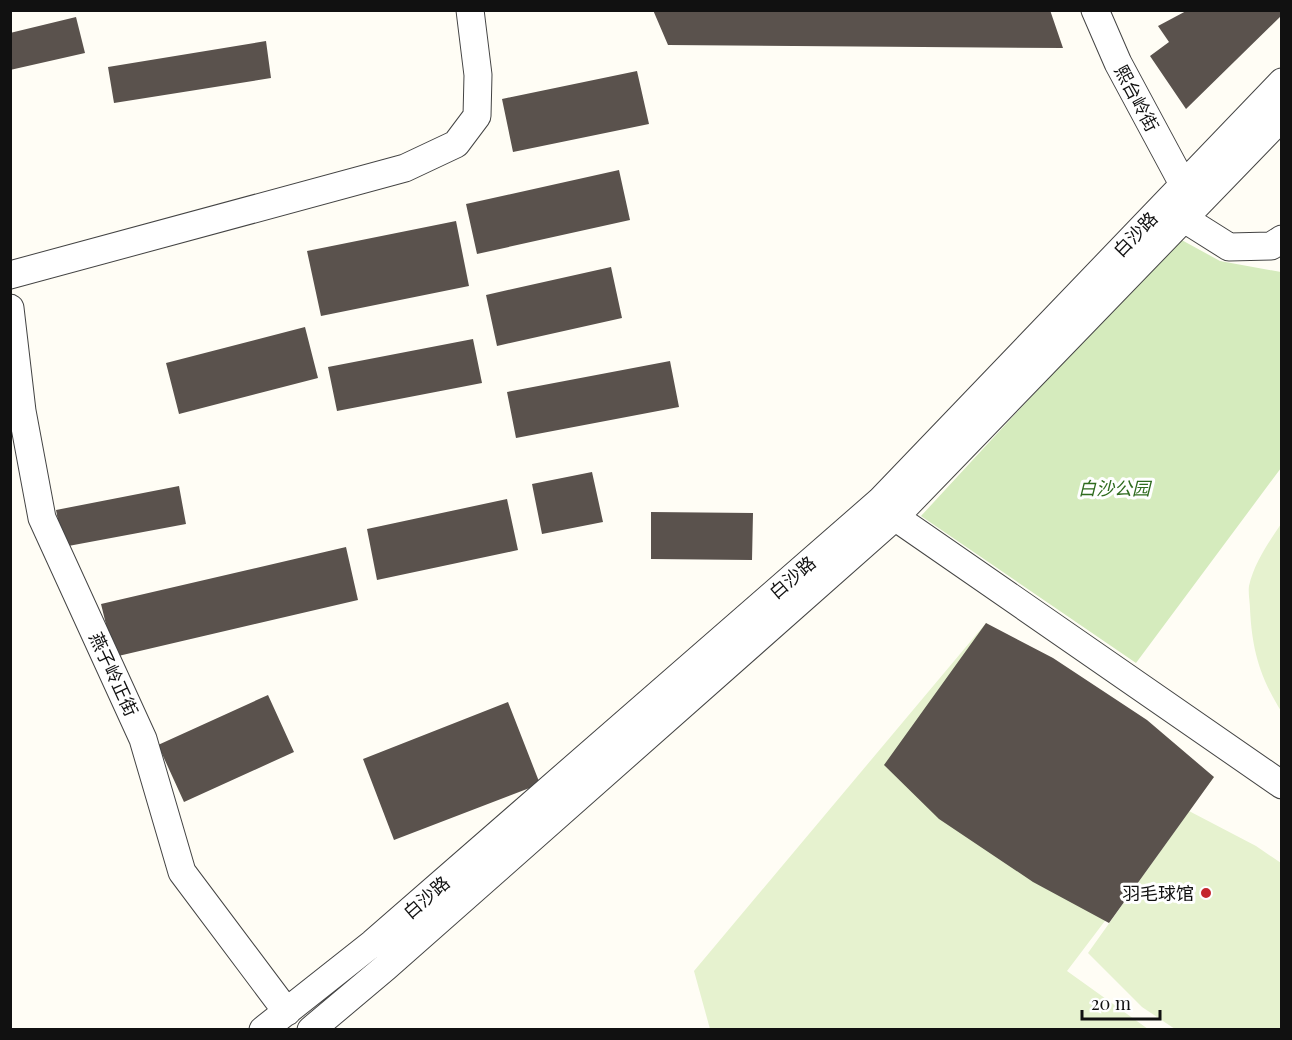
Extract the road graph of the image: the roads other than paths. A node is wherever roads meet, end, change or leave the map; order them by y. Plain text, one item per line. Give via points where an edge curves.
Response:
1 (470, 10) edge
2 (1095, 10) edge
3 (1281, 82) edge
4 (1281, 117) edge
5 (1183, 184) junction
6 (1183, 218) junction
7 (1281, 239) edge
8 (10, 275) edge
9 (10, 308) edge
10 (895, 517) junction
11 (1281, 785) edge
12 (287, 1012) junction
13 (263, 1029) edge
14 (311, 1029) edge

1 - 8 street via 478,75 477,116 456,144 405,168
2 - 5 street, 熙台岭街 via 1118,63
3 - 5 street, 白沙路
4 - 6 street, 白沙路
5 - 12 street, 白沙路 via 879,501 373,943
6 - 7 street via 1229,247 1271,246
6 - 10 street, 白沙路
9 - 12 street, 燕子岭正街 via 22,411 42,518 143,739 182,872
10 - 11 street
10 - 14 street, 白沙路
12 - 13 street, 白沙路

